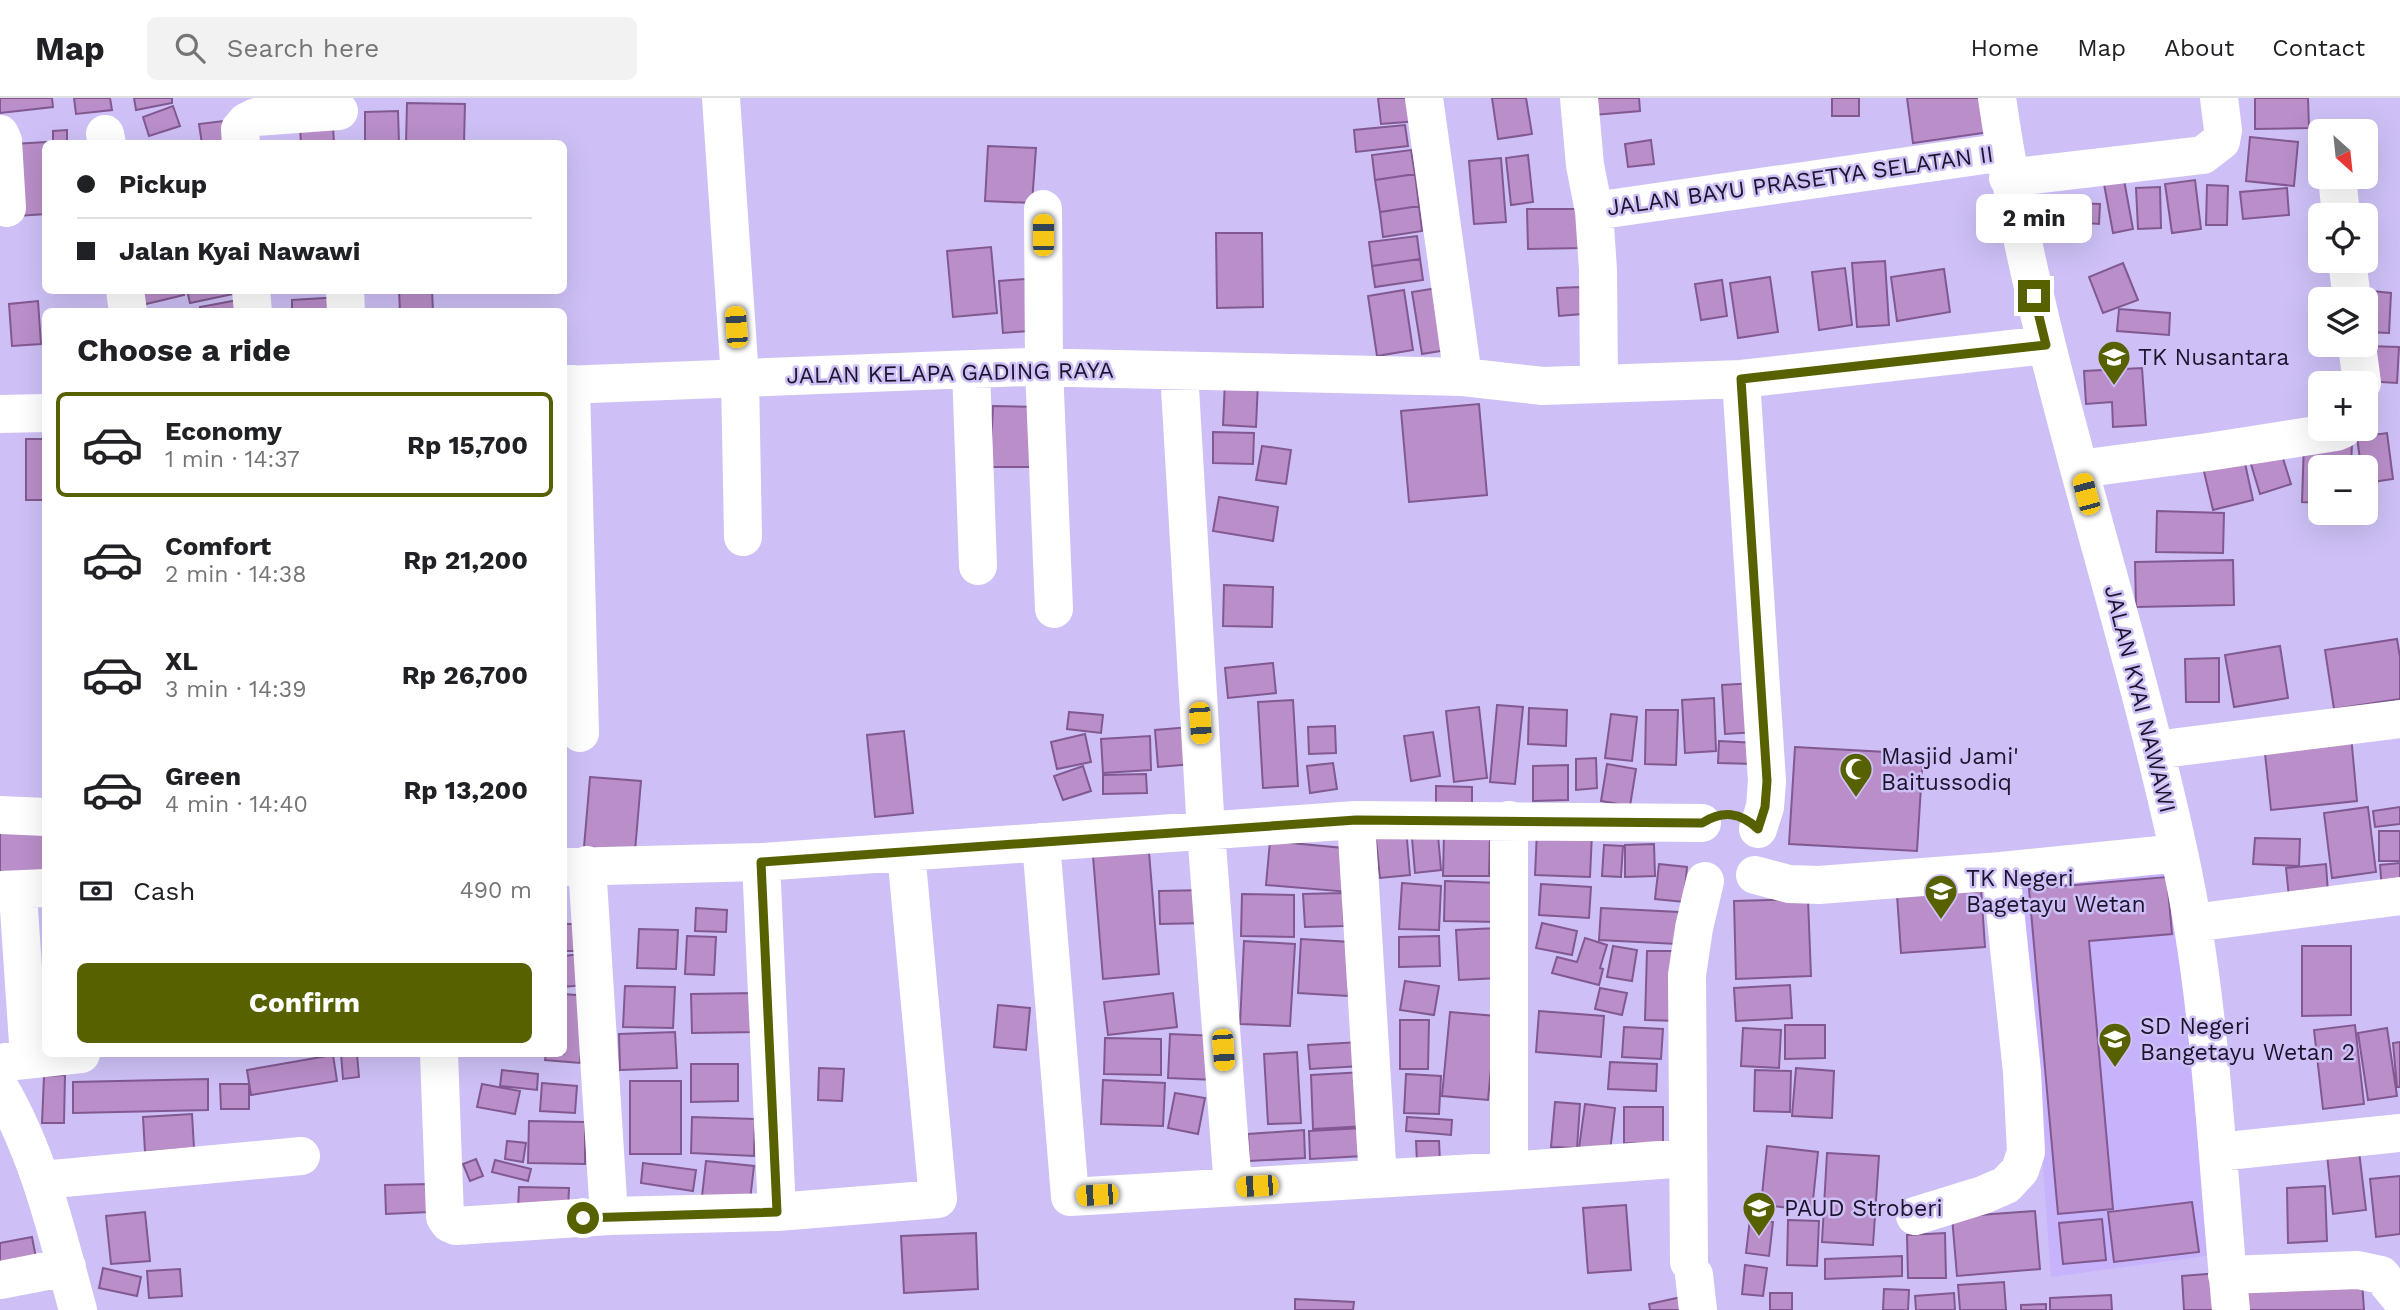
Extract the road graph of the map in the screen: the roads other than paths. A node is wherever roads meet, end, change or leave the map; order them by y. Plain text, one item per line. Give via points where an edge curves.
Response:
1 (721, 98) edge
2 (1424, 98) edge
3 (1578, 98) edge
4 (1997, 98) edge
5 (2218, 98) edge
6 (339, 117) edge
7 (0, 134) edge
8 (241, 140) edge
9 (2006, 165) junction
10 (7, 208) dead end
11 (1043, 208) dead end
12 (1594, 211) junction
13 (2046, 345) junction
14 (1044, 368) junction
15 (971, 369) junction
16 (1179, 372) junction
17 (1462, 377) junction
18 (740, 378) junction
19 (1741, 379) junction
20 (567, 384) edge
21 (1599, 384) junction
22 (42, 413) edge
23 (0, 414) edge
24 (2308, 436) edge
25 (2079, 469) junction
26 (743, 537) dead end
27 (978, 566) dead end
28 (1054, 608) dead end
29 (2400, 719) edge
30 (580, 733) dead end
31 (2155, 750) junction
32 (0, 815) edge
33 (42, 817) edge
34 (1356, 820) junction
35 (1509, 820) junction
36 (1702, 823) junction
37 (1758, 829) junction
38 (1206, 831) junction
39 (1041, 842) junction
40 (906, 852) junction
41 (2179, 853) junction
42 (761, 862) junction
43 (575, 866) edge
44 (2001, 871) junction
45 (1755, 875) junction
46 (1705, 881) junction
47 (21, 896) edge
48 (2400, 896) edge
49 (2193, 923) junction
50 (48, 1057) edge
51 (439, 1057) edge
52 (15, 1060) edge
53 (0, 1088) edge
54 (2400, 1133) edge
55 (2218, 1152) junction
56 (301, 1156) dead end
57 (1687, 1158) junction
58 (1509, 1171) junction
59 (1378, 1179) junction
60 (42, 1180) junction
61 (1233, 1187) junction
62 (777, 1212) junction
63 (609, 1216) junction
64 (1915, 1216) dead end
65 (67, 1268) junction
66 (0, 1280) edge
67 (1694, 1282) edge
68 (2229, 1293) edge
69 (2400, 1298) edge
70 (78, 1310) edge

1 - 18 street
2 - 17 street
3 - 12 street
4 - 9 street, JALAN KYAI NAWAWI
5 - 9 street, JALAN BAYU PRASETYA SELATAN II via 2221,141 2203,155
6 - 8 street via 256,117 240,130
7 - 10 street
9 - 12 street, JALAN BAYU PRASETYA SELATAN II
9 - 13 street, JALAN KYAI NAWAWI
11 - 14 street
12 - 21 street
13 - 19 street, JALAN KELAPA GADING RAYA
13 - 25 street, JALAN KYAI NAWAWI
14 - 15 street, JALAN KELAPA GADING RAYA
14 - 16 street, JALAN KELAPA GADING RAYA
14 - 28 street
15 - 18 street, JALAN KELAPA GADING RAYA
15 - 27 street
16 - 17 street, JALAN KELAPA GADING RAYA
16 - 38 street
17 - 21 street, JALAN KELAPA GADING RAYA via 1543,386
18 - 20 street, JALAN KELAPA GADING RAYA
18 - 26 street
19 - 21 street, JALAN KELAPA GADING RAYA
19 - 37 street via 1767,781
20 - 30 street
22 - 23 street
24 - 25 street
25 - 31 street, JALAN KYAI NAWAWI
29 - 31 street
31 - 41 street, JALAN KYAI NAWAWI
32 - 33 street
34 - 35 street
34 - 38 street
34 - 59 street
35 - 36 street
35 - 58 street
36 - 37 street via 1726,813 1740,815
36 - 46 street via 1690,845 1690,859
37 - 45 street via 1764,851
38 - 39 street
38 - 61 street
39 - 40 street
39 - 61 street via 1070,1197
40 - 42 street
40 - 62 street via 940,1213
41 - 44 street
41 - 49 street, JALAN KYAI NAWAWI
42 - 43 street
42 - 62 street
43 - 63 street
44 - 45 street via 1819,885 1789,884
44 - 64 street via 2026,1152 2020,1170 2006,1185
45 - 46 street via 1731,887
46 - 57 street via 1687,975
47 - 52 street
48 - 49 street
49 - 55 street, JALAN KYAI NAWAWI
50 - 52 street
51 - 63 street via 445,1217 449,1223
53 - 60 street
54 - 55 street
55 - 68 street, JALAN KYAI NAWAWI
56 - 60 street
57 - 58 street
57 - 67 street
58 - 59 street
59 - 61 street
60 - 65 street
62 - 63 street
65 - 66 street
65 - 70 street
68 - 69 street via 2358,1270 2381,1275

